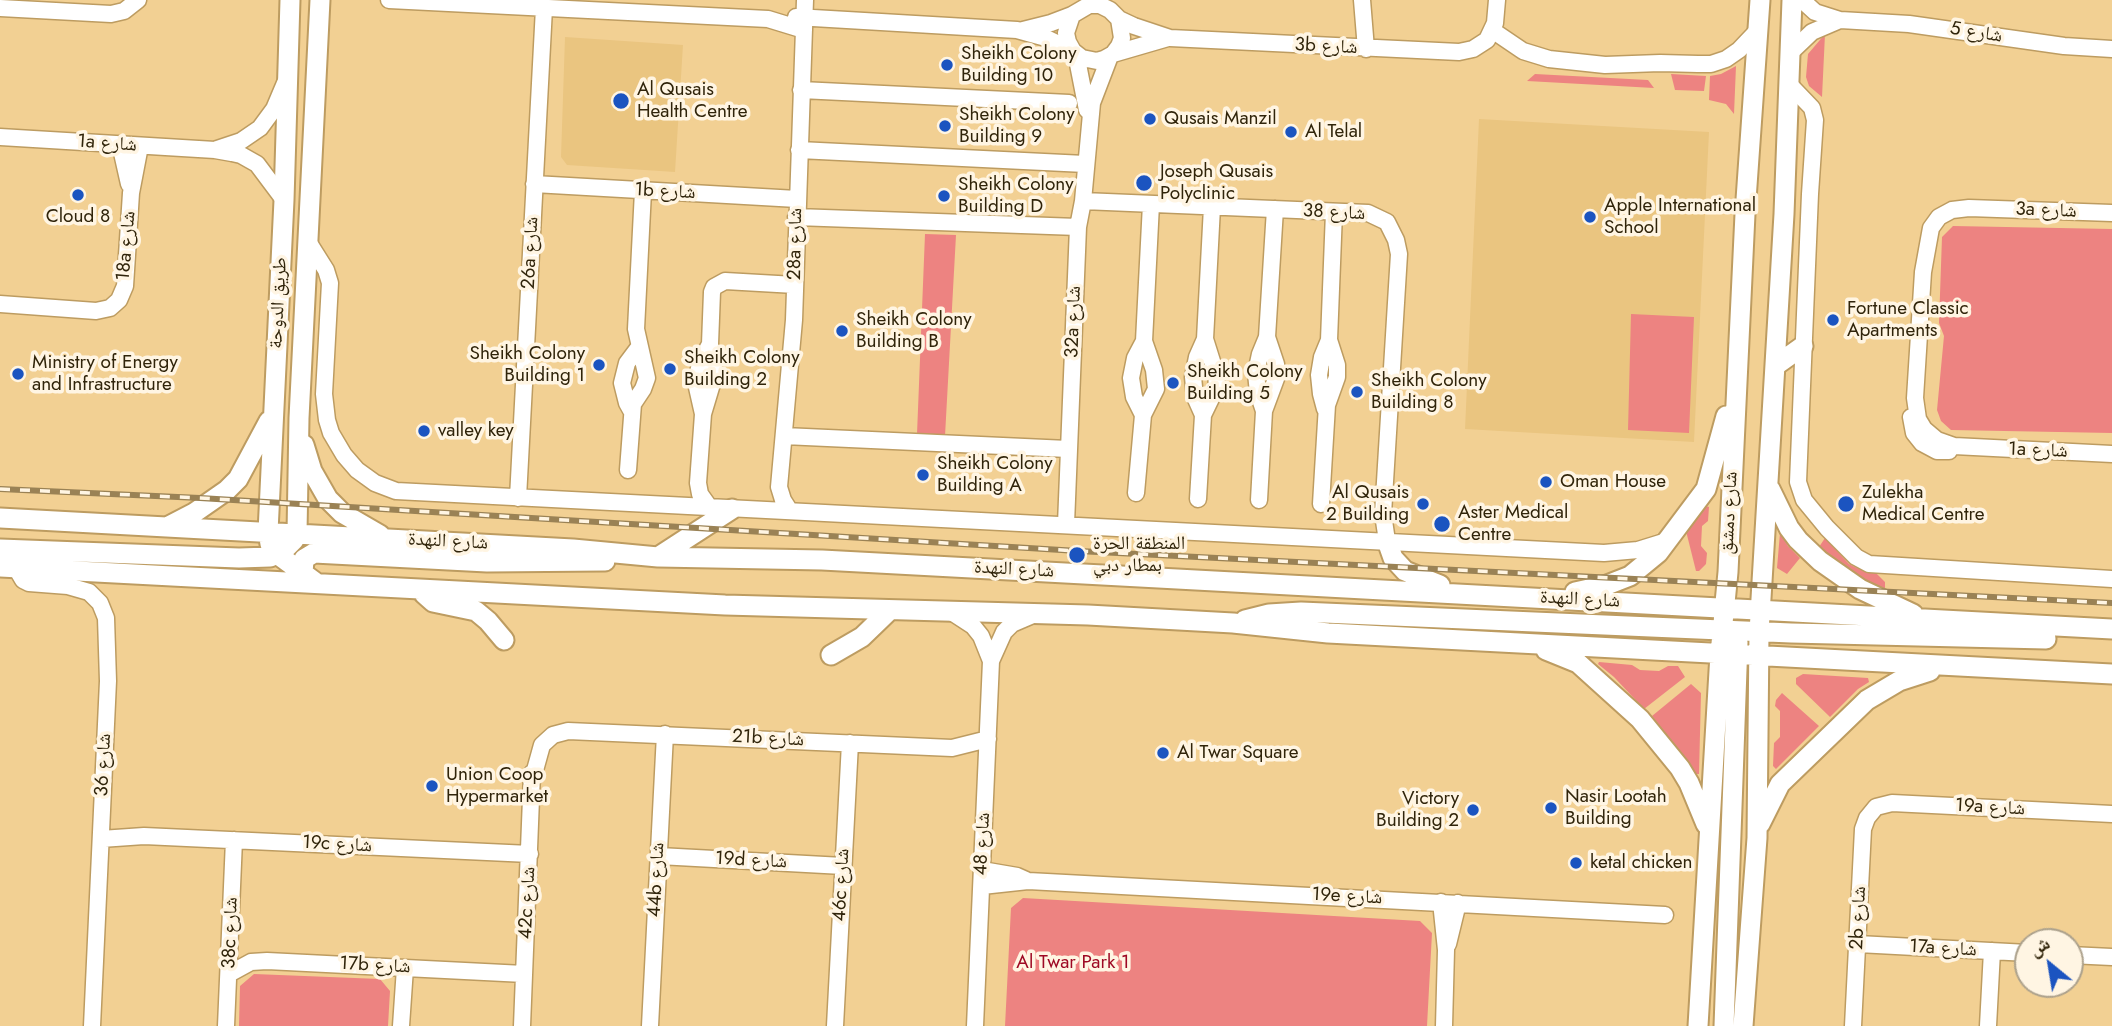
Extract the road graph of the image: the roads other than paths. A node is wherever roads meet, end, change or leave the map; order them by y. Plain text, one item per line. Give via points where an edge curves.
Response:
1 (290, 0) edge
2 (320, 0) edge
3 (389, 0) edge
4 (805, 0) edge
5 (1497, 0) edge
6 (1760, 0) edge
7 (1792, 0) edge
8 (1802, 0) edge
9 (134, 4) edge
10 (1362, 4) edge
11 (0, 8) edge
12 (544, 8) junction
13 (1078, 8) edge
14 (1112, 10) edge
15 (1840, 20) junction
16 (804, 24) junction
17 (1017, 30) junction
18 (1492, 30) junction
19 (1758, 30) junction
20 (1170, 38) junction
21 (1358, 48) junction
22 (2112, 49) edge
23 (1074, 52) junction
24 (1791, 52) junction
25 (1111, 55) junction
26 (287, 79) junction
27 (1789, 84) junction
28 (801, 90) junction
29 (1069, 103) dead end
30 (1089, 120) junction
31 (0, 137) edge
32 (120, 144) junction
33 (140, 146) junction
34 (215, 150) junction
35 (799, 150) junction
36 (1085, 164) junction
37 (534, 184) junction
38 (643, 191) junction
39 (131, 193) junction
40 (797, 199) junction
41 (284, 200) junction
42 (1083, 201) junction
43 (1151, 204) junction
44 (1212, 206) junction
45 (1275, 209) junction
46 (1334, 212) junction
47 (2112, 213) edge
48 (796, 217) junction
49 (1078, 227) junction
50 (309, 243) junction
51 (1923, 272) joint
52 (795, 285) junction
53 (0, 304) edge
54 (1205, 339) junction
55 (1144, 341) junction
56 (1803, 346) junction
57 (639, 347) junction
58 (1775, 366) junction
59 (1736, 385) junction
60 (274, 411) junction
61 (632, 412) junction
62 (1143, 415) junction
63 (1203, 415) junction
64 (299, 418) junction
65 (784, 436) junction
66 (1068, 449) junction
67 (2112, 454) edge
68 (628, 470) dead end
69 (1768, 484) junction
70 (779, 487) junction
71 (1136, 493) dead end
72 (518, 498) junction
73 (1198, 499) dead end
74 (1259, 500) dead end
75 (1321, 504) dead end
76 (710, 508) junction
77 (732, 509) junction
78 (765, 510) junction
79 (790, 511) junction
80 (0, 518) edge
81 (1066, 524) junction
82 (166, 527) junction
83 (268, 532) junction
84 (297, 533) junction
85 (388, 539) junction
86 (1387, 541) junction
87 (1667, 541) junction
88 (0, 549) edge
89 (277, 554) junction
90 (649, 556) junction
91 (8, 568) edge
92 (310, 579) junction
93 (2112, 579) edge
94 (421, 590) junction
95 (1472, 594) junction
96 (1538, 598) junction
97 (1742, 609) junction
98 (890, 610) junction
99 (950, 611) junction
100 (1036, 614) junction
101 (1927, 620) junction
102 (1233, 623) junction
103 (2112, 629) edge
104 (1731, 630) junction
105 (1759, 632) junction
106 (505, 640) dead end
107 (2112, 640) edge
108 (1529, 644) junction
109 (1729, 654) junction
110 (831, 655) dead end
111 (1758, 656) junction
112 (991, 661) junction
113 (1950, 667) junction
114 (2112, 674) edge
115 (665, 734) junction
116 (988, 739) junction
117 (850, 743) junction
118 (952, 748) junction
119 (987, 764) junction
120 (532, 781) joint
121 (1871, 812) joint
122 (2112, 814) edge
123 (1709, 830) junction
124 (101, 833) junction
125 (1756, 838) junction
126 (234, 840) junction
127 (530, 854) junction
128 (659, 856) junction
129 (843, 866) junction
130 (982, 878) junction
131 (1441, 902) junction
132 (1458, 903) junction
133 (1665, 915) dead end
134 (1857, 944) junction
135 (1446, 950) junction
136 (1992, 951) junction
137 (2014, 952) edge
138 (2084, 956) edge
139 (2112, 957) edge
140 (405, 968) junction
141 (229, 974) junction
142 (524, 974) junction
143 (92, 1026) edge
144 (226, 1026) edge
145 (401, 1026) edge
146 (522, 1026) edge
147 (650, 1026) edge
148 (835, 1026) edge
149 (975, 1026) edge
150 (1444, 1026) edge
151 (1698, 1026) edge
152 (1724, 1026) edge
153 (1743, 1026) edge
154 (1853, 1026) edge
155 (1988, 1026) edge

1 - 26 main road, طريق الدوحة
2 - 50 main road, طريق الدوحة
3 - 12 street
4 - 16 street, 28a شارع
5 - 18 street
6 - 19 main road, شارع دمشق
7 - 24 main road, شارع دمشق
8 - 15 street, شارع 5 via 1815,12
9 - 11 street via 111,14
10 - 21 street
12 - 16 street via 782,17
12 - 37 street, 26a شارع
13 - 14 street via 1100,5
13 - 17 street via 1051,23
13 - 23 street via 1066,33
14 - 20 street, 3b شارع via 1148,32
14 - 25 street via 1122,38
15 - 22 street, شارع 5
15 - 24 street, شارع 5 via 1812,32
16 - 17 street
16 - 28 street, 28a شارع
17 - 23 street
18 - 19 street via 1523,51 1558,61 1605,65 1711,64 1740,50
18 - 21 street, 3b شارع via 1481,45 1459,52
19 - 59 main road, شارع دمشق
20 - 21 street, 3b شارع
20 - 25 street, 3b شارع
23 - 25 street via 1097,61
23 - 30 street, 32a شارع
24 - 27 main road, شارع دمشق
25 - 30 street, 32a شارع via 1096,87
26 - 34 street, 1a شارع via 261,128
26 - 41 main road, طريق الدوحة
27 - 56 street via 1814,114
27 - 58 main road, شارع دمشق
28 - 29 street
28 - 35 street, 28a شارع
30 - 36 street, 32a شارع
31 - 32 street, 1a شارع
32 - 33 street, 1a شارع
32 - 39 street, 18a شارع
33 - 34 street, 1a شارع
33 - 39 street, 18a شارع
34 - 41 street, 1a شارع via 257,164
35 - 36 street
35 - 40 street, 28a شارع
36 - 42 street, 32a شارع
37 - 38 street, 1b شارع
37 - 72 street, 26a شارع
38 - 40 street, 1b شارع
38 - 57 street
39 - 53 street, 18a شارع via 125,286 116,303 96,311
40 - 48 street, 28a شارع
41 - 60 main road, طريق الدوحة
42 - 43 street, شارع 38
42 - 49 street, 32a شارع
43 - 44 street, شارع 38
43 - 55 street
44 - 45 street, شارع 38
44 - 54 street
45 - 46 street, شارع 38
45 - 74 street via 1267,337 1277,376 1265,411
46 - 75 street via 1329,341 1338,377 1326,412
46 - 86 street, شارع 38 via 1381,218 1398,246 1383,514
47 - 51 street, 3a شارع via 1952,210 1931,228
48 - 49 street
48 - 52 street, 28a شارع
49 - 66 street, 32a شارع
50 - 64 main road, طريق الدوحة
50 - 72 street via 330,283 325,407 331,433 344,455 367,478 396,491
51 - 67 street, 1a شارع via 1911,420 1918,439 1937,451
52 - 65 street, 28a شارع
52 - 76 street via 731,280 719,283 712,292 710,344 715,374 704,414 698,487
54 - 63 street via 1193,377
54 - 63 street via 1217,380
55 - 62 street via 1132,378
55 - 62 street via 1156,389
56 - 58 main road
56 - 93 street via 1801,495 1862,561 1877,566
57 - 61 street via 647,378
57 - 61 street via 627,363 622,383
58 - 69 main road, شارع دمشق
59 - 87 main road via 1710,482
59 - 97 main road, شارع دمشق
60 - 82 main road via 238,479 194,513
60 - 83 main road, طريق الدوحة
61 - 68 street
62 - 71 street
63 - 73 street
64 - 84 main road, طريق الدوحة
64 - 85 main road via 312,471 328,499 342,513
65 - 66 street
65 - 70 street, 28a شارع
66 - 81 street, 32a شارع
69 - 97 main road, شارع دمشق
69 - 101 main road via 1789,528 1827,567 1860,589
70 - 78 street, 28a شارع
70 - 79 street
72 - 76 street
76 - 77 street
77 - 78 street
77 - 90 main road
78 - 79 street
79 - 81 street
80 - 82 main road, شارع النهدة
81 - 86 street
82 - 83 main road, شارع النهدة
83 - 84 main road, شارع النهدة
83 - 89 main road, طريق الدوحة
84 - 85 main road, شارع النهدة
84 - 89 main road
85 - 90 main road, شارع النهدة
86 - 87 street via 1609,553
86 - 95 main road via 1393,558 1405,571
87 - 96 main road via 1650,562 1618,581
88 - 89 main road via 239,558
89 - 92 main road
90 - 92 main road via 573,563 314,554 304,559
90 - 95 main road, شارع النهدة via 822,560
91 - 92 main road
91 - 124 street, شارع 36 via 23,580 82,588 100,603 106,618
92 - 94 main road
94 - 98 main road
94 - 106 main road via 433,602 476,611
95 - 96 main road, شارع النهدة
96 - 97 main road, شارع النهدة
97 - 101 main road, شارع النهدة
97 - 104 main road, شارع دمشق
97 - 105 main road, شارع دمشق
98 - 99 main road
98 - 110 main road via 862,637
99 - 100 main road
99 - 112 street, شارع 48 via 973,626
100 - 102 main road
100 - 112 street, شارع 48 via 1004,632
101 - 103 main road, شارع النهدة
102 - 104 main road via 1301,612
102 - 108 main road
104 - 105 main road
104 - 109 main road, شارع دمشق
105 - 107 main road
105 - 111 main road, شارع دمشق
108 - 109 main road
108 - 123 main road via 1578,663 1640,719 1680,768
109 - 111 main road
109 - 123 main road, شارع دمشق
109 - 152 main road
111 - 113 main road
111 - 125 main road, شارع دمشق
112 - 116 street, شارع 48
113 - 114 main road
113 - 125 main road via 1899,681 1867,700 1780,784
115 - 117 street, 21b شارع
115 - 120 street, 21b شارع via 560,733 540,751
115 - 128 street, 44b شارع
116 - 118 street, 21b شارع
116 - 119 street, شارع 48
117 - 118 street, 21b شارع
117 - 129 street, 46c شارع
118 - 119 street, 21b شارع
119 - 130 street, شارع 48
120 - 127 street, 42c شارع
121 - 122 street, 19a شارع via 1892,803
121 - 134 street, 2b شارع via 1863,829
123 - 151 main road, شارع دمشق
124 - 126 street, 19c شارع
124 - 143 street, شارع 36
125 - 153 main road, شارع دمشق
126 - 127 street, 19c شارع
126 - 141 street, 38c شارع
127 - 142 street, 42c شارع
128 - 129 street, 19d شارع
128 - 147 street, 44b شارع
129 - 148 street, 46c شارع
130 - 131 street, 19e شارع via 1017,876 1028,881
130 - 149 street, شارع 48
131 - 132 street, 19e شارع
131 - 135 street
132 - 133 street, 19e شارع
132 - 135 street
134 - 136 street, 17a شارع
134 - 154 street, 2b شارع
135 - 150 street
136 - 137 street, 17a شارع
136 - 155 street
138 - 139 street
140 - 141 street, 17b شارع via 267,961 251,962
140 - 142 street, 17b شارع
140 - 145 street
141 - 144 street, 38c شارع
142 - 146 street, 42c شارع

